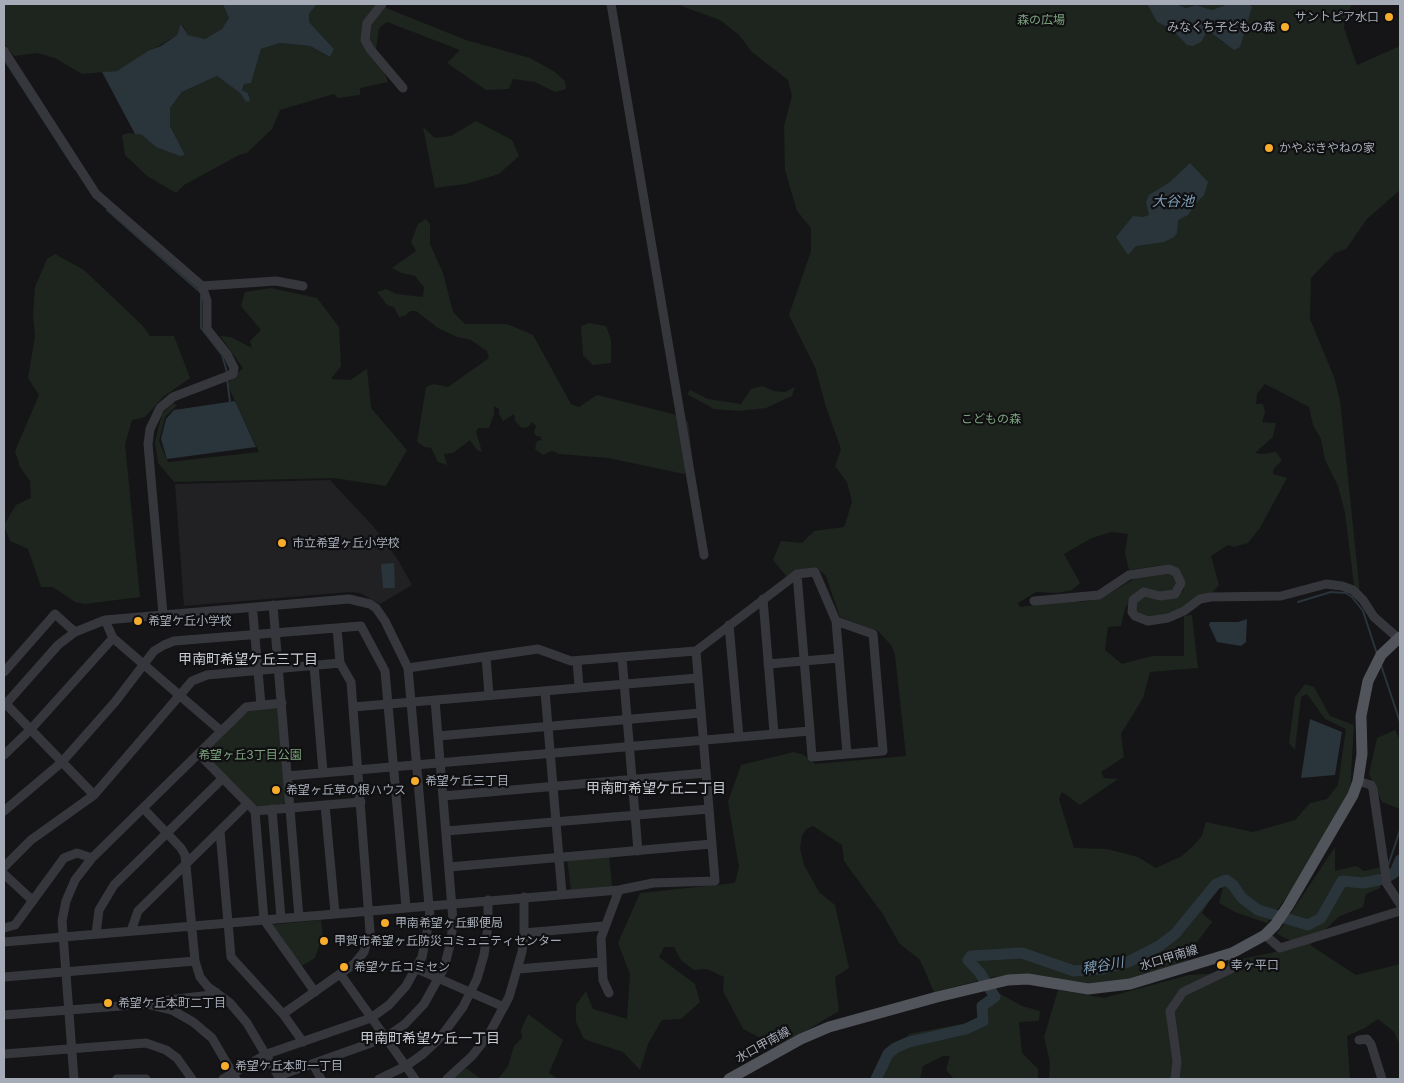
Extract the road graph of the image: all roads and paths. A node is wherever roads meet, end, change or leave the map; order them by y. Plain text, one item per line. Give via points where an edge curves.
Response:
1 (382, 4) edge
2 (611, 4) edge
3 (4, 51) edge
4 (403, 88) dead end
5 (202, 286) junction
6 (303, 286) dead end
7 (704, 555) dead end
8 (797, 574) junction
9 (763, 599) junction
10 (1034, 602) dead end
11 (273, 605) junction
12 (163, 614) junction
13 (254, 614) dead end
14 (105, 620) junction
15 (836, 621) junction
16 (729, 625) junction
17 (337, 628) junction
18 (75, 632) junction
19 (275, 633) junction
20 (255, 635) junction
21 (1399, 637) edge
22 (113, 638) junction
23 (696, 651) junction
24 (622, 656) junction
25 (486, 657) junction
26 (839, 658) junction
27 (577, 661) junction
28 (804, 661) junction
29 (340, 663) junction
30 (144, 664) junction
31 (768, 664) junction
32 (314, 665) junction
33 (278, 668) junction
34 (408, 668) junction
35 (258, 670) junction
36 (4, 672) edge
37 (698, 678) junction
38 (624, 684) junction
39 (579, 688) junction
40 (544, 691) junction
41 (180, 695) junction
42 (489, 695) junction
43 (435, 700) junction
44 (411, 702) junction
45 (4, 704) edge
46 (282, 704) junction
47 (388, 704) junction
48 (261, 705) junction
49 (353, 707) junction
50 (701, 713) junction
51 (627, 720) junction
52 (548, 726) junction
53 (31, 729) junction
54 (221, 731) junction
55 (810, 731) junction
56 (774, 734) junction
57 (438, 736) junction
58 (739, 737) junction
59 (704, 740) junction
60 (630, 746) junction
61 (550, 753) junction
62 (4, 754) edge
63 (199, 754) junction
64 (847, 754) junction
65 (62, 762) junction
66 (440, 762) junction
67 (417, 764) junction
68 (393, 766) junction
69 (358, 769) junction
70 (323, 772) junction
71 (706, 774) junction
72 (287, 776) junction
73 (223, 778) junction
74 (632, 779) junction
75 (1358, 781) junction
76 (552, 786) junction
77 (94, 794) junction
78 (443, 796) junction
79 (361, 802) junction
80 (247, 804) junction
81 (325, 805) junction
82 (143, 808) junction
83 (290, 808) junction
84 (272, 809) junction
85 (709, 809) junction
86 (4, 811) edge
87 (255, 811) junction
88 (635, 815) junction
89 (556, 822) junction
90 (220, 831) junction
91 (446, 831) junction
92 (167, 833) junction
93 (712, 844) junction
94 (638, 850) junction
95 (559, 857) junction
96 (92, 858) junction
97 (187, 864) junction
98 (4, 867) edge
99 (450, 867) junction
100 (4, 874) edge
101 (618, 890) junction
102 (562, 894) junction
103 (524, 897) junction
104 (488, 900) junction
105 (32, 901) junction
106 (452, 904) junction
107 (1400, 904) edge
108 (429, 906) junction
109 (406, 907) junction
110 (370, 910) junction
111 (1400, 911) edge
112 (335, 913) junction
113 (299, 916) junction
114 (281, 918) junction
115 (264, 920) junction
116 (228, 923) junction
117 (193, 926) junction
118 (604, 926) junction
119 (4, 928) edge
120 (130, 931) junction
121 (524, 933) junction
122 (96, 934) junction
123 (1264, 935) junction
124 (62, 937) junction
125 (4, 942) edge
126 (1232, 953) junction
127 (195, 961) junction
128 (602, 962) junction
129 (416, 969) junction
130 (518, 970) junction
131 (65, 972) junction
132 (341, 975) junction
133 (4, 977) edge
134 (440, 979) junction
135 (216, 992) junction
136 (315, 992) junction
137 (471, 992) junction
138 (610, 993) dead end
139 (164, 1008) junction
140 (504, 1008) junction
141 (68, 1010) junction
142 (283, 1014) junction
143 (4, 1015) edge
144 (371, 1018) junction
145 (385, 1038) junction
146 (1360, 1040) dead end
147 (304, 1042) junction
148 (72, 1048) junction
149 (4, 1054) edge
150 (267, 1054) junction
151 (313, 1064) junction
152 (406, 1066) junction
153 (235, 1076) edge
154 (279, 1078) edge
155 (74, 1079) edge
156 (117, 1079) edge
157 (146, 1079) edge
158 (192, 1079) edge
159 (223, 1079) edge
160 (321, 1079) edge
161 (379, 1079) edge
162 (415, 1079) edge
163 (447, 1079) edge
164 (728, 1079) edge
165 (1175, 1079) edge
166 (1382, 1079) edge

1 - 4 street via 367,23 365,40
2 - 7 street
3 - 5 street via 96,194
5 - 6 street via 276,281
5 - 12 street via 207,302 207,329 234,368 227,376 173,397 160,408 150,429 148,444
8 - 9 street
8 - 15 street via 816,572
8 - 28 street
9 - 16 street
9 - 31 street
10 - 21 street via 1099,595 1129,575 1169,569 1176,572 1181,583 1175,594 1160,596 1144,592 1133,600 1132,612 1148,621 1168,618 1200,599 1281,596 1326,584 1353,590 1374,617
11 - 12 street
11 - 19 street
11 - 34 street via 349,598 370,604 380,613
12 - 14 street
13 - 20 street
14 - 18 street
14 - 22 street
15 - 26 street
15 - 64 street via 873,634 883,751
16 - 23 street
16 - 58 street
17 - 19 street
17 - 29 street
17 - 47 street via 361,626 385,671
18 - 36 street via 55,614
18 - 45 street via 58,645
19 - 20 street
19 - 33 street
20 - 30 street via 169,643 154,651
20 - 35 street
21 - 75 main road, 水口甲南線 via 1379,659 1364,694
22 - 30 street
22 - 53 street
23 - 24 street
23 - 37 street
24 - 27 street
24 - 38 street
25 - 27 street via 538,650
25 - 34 street
25 - 42 street
26 - 28 street
26 - 64 street
27 - 39 street
28 - 31 street
28 - 55 street
29 - 32 street
29 - 49 street via 350,682
30 - 41 street
30 - 65 street
31 - 56 street
32 - 33 street
32 - 70 street
33 - 35 street
33 - 46 street
34 - 44 street
35 - 41 street via 203,676 192,681
35 - 48 street
37 - 38 street
37 - 50 street
38 - 39 street
38 - 51 street
39 - 40 street
40 - 42 street
40 - 52 street
41 - 54 street
41 - 77 street
42 - 43 street
43 - 44 street
43 - 57 street
44 - 47 street
44 - 67 street
45 - 53 street
46 - 48 street
46 - 72 street
47 - 49 street
47 - 68 street
48 - 54 street via 246,707
49 - 69 street
50 - 51 street
50 - 59 street
51 - 52 street
51 - 60 street
52 - 57 street
52 - 61 street
53 - 62 street
53 - 65 street
54 - 63 street
55 - 56 street
55 - 64 street via 812,757
56 - 58 street
57 - 66 street
58 - 59 street
59 - 60 street
59 - 71 street
60 - 61 street
60 - 74 street
61 - 66 street
61 - 76 street
63 - 73 street
63 - 82 street
65 - 77 street
65 - 86 street
66 - 67 street
66 - 78 street
67 - 68 street
67 - 108 street
68 - 69 street
68 - 109 street
69 - 70 street
69 - 79 street
70 - 72 street
71 - 74 street
71 - 85 street
72 - 83 street
73 - 80 street
73 - 92 street
74 - 76 street
74 - 88 street
75 - 107 street via 1371,785 1373,789 1387,884
75 - 123 main road, 水口甲南線 via 1288,906
76 - 78 street
76 - 89 street
77 - 98 street via 32,840
78 - 91 street
79 - 81 street
79 - 110 street
80 - 87 street
80 - 90 street
81 - 83 street
81 - 112 street
82 - 92 street
82 - 96 street
83 - 84 street
83 - 113 street
84 - 87 street
84 - 114 street
85 - 88 street
85 - 93 street
87 - 115 street
88 - 89 street
88 - 94 street
89 - 91 street
89 - 95 street
90 - 97 street
90 - 116 street
91 - 99 street
92 - 97 street via 184,851
92 - 122 street via 110,890 99,910
93 - 94 street
93 - 101 street via 715,881 652,883
94 - 95 street
95 - 99 street
95 - 102 street
96 - 105 street via 80,853 68,855
96 - 124 street via 77,876 68,895
97 - 117 street
97 - 120 street via 138,911
99 - 106 street
100 - 105 street
101 - 102 street
101 - 118 street
102 - 103 street
103 - 104 street
103 - 121 street
104 - 106 street
104 - 137 street via 486,944
105 - 119 street via 15,925
106 - 108 street
106 - 134 street via 453,934
108 - 109 street
108 - 129 street via 430,928
109 - 110 street
110 - 112 street
110 - 132 street via 366,947 357,961
111 - 123 street via 1280,948
112 - 113 street
113 - 114 street
114 - 115 street
115 - 116 street
115 - 136 street
116 - 117 street
116 - 142 street via 231,957
117 - 120 street
117 - 127 street
118 - 121 street
118 - 128 street via 600,944
120 - 122 street
121 - 130 street
122 - 124 street
123 - 126 main road, 水口甲南線
124 - 125 street
124 - 131 street
126 - 164 main road, 水口甲南線 via 1107,988 1088,989 1028,979 998,982 829,1027
126 - 165 street via 1231,969 1183,992 1170,1011 1177,1061
127 - 131 street
127 - 135 street via 200,977
128 - 130 street
128 - 138 street via 603,980
129 - 134 street
129 - 144 street via 395,998
130 - 140 street
131 - 133 street
131 - 141 street
132 - 136 street
132 - 144 street
134 - 137 street
134 - 145 street via 412,1017
135 - 139 street via 168,1000
135 - 150 street via 242,1016
136 - 142 street
137 - 140 street
137 - 152 street via 440,1038
139 - 141 street via 147,1004
139 - 153 street via 194,1022 212,1038
140 - 163 street via 472,1056
141 - 143 street
141 - 148 street
142 - 147 street
144 - 145 street
144 - 147 street
145 - 151 street
145 - 152 street
146 - 166 street via 1367,1039 1371,1044
147 - 150 street
148 - 149 street
148 - 155 street
148 - 158 street via 133,1042 150,1044 178,1058
150 - 153 street
150 - 154 street
151 - 154 street
151 - 160 street
152 - 161 street
152 - 162 street
153 - 159 street
156 - 157 street

